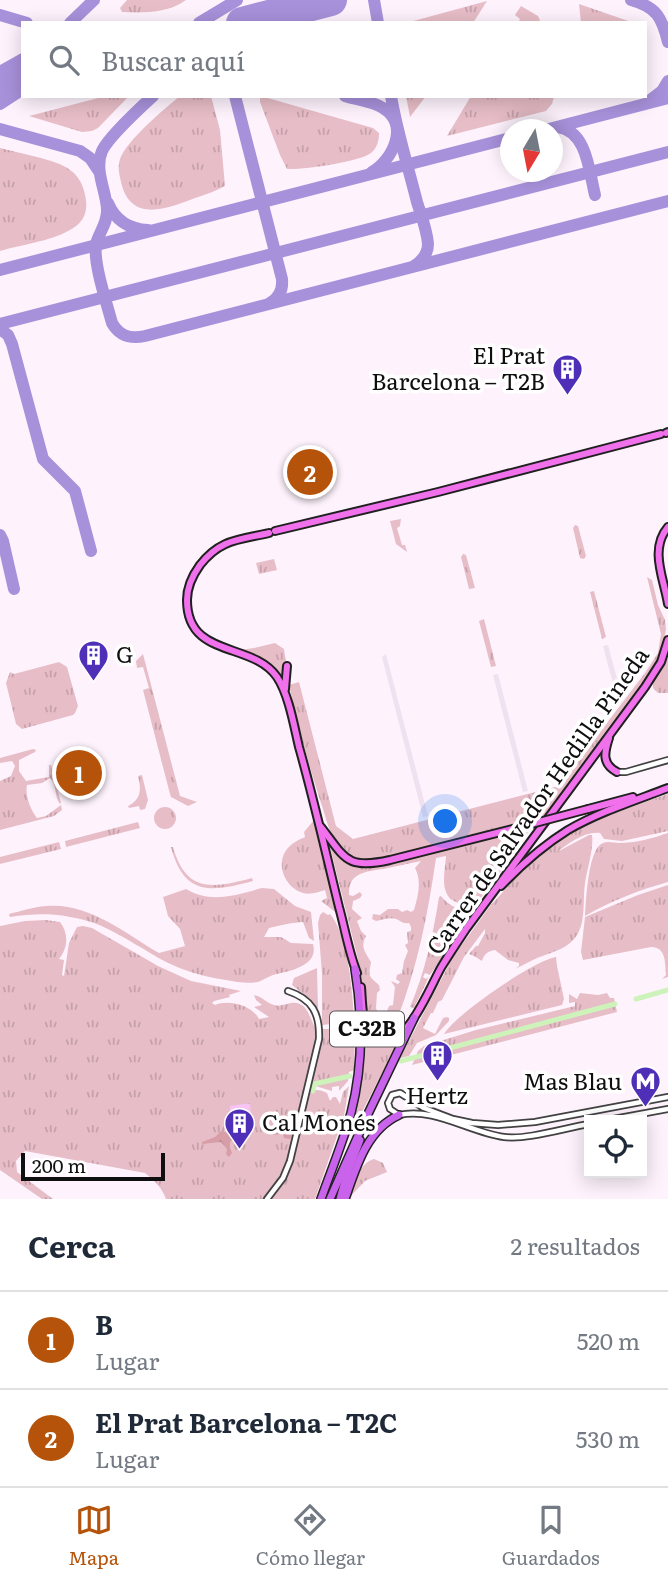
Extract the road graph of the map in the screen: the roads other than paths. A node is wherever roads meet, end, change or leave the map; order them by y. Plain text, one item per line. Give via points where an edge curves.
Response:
1 (665, 433) edge
2 (668, 527) edge
3 (668, 604) edge
4 (668, 640) edge
5 (287, 666) dead end
6 (285, 695) junction
7 (611, 731) junction
8 (668, 760) edge
9 (617, 772) joint
10 (668, 788) edge
11 (320, 825) junction
12 (481, 908) junction
13 (355, 969) junction
14 (288, 991) dead end
15 (414, 1018) junction
16 (668, 1097) edge
17 (374, 1101) junction
18 (668, 1109) edge
19 (399, 1115) junction
20 (635, 1115) edge
21 (584, 1125) edge
22 (267, 1199) edge
23 (320, 1199) edge
24 (330, 1199) edge
25 (342, 1199) edge

1 - 6 main road via 230,541 211,551 188,589 191,621 215,645 265,665
2 - 3 main road via 658,552
4 - 7 main road, Carrer de Salvador Hedilla Pineda via 653,675
5 - 6 main road
6 - 11 main road
7 - 9 main road via 605,757
7 - 12 main road, Carrer de Salvador Hedilla Pineda
8 - 9 street
10 - 11 main road, bridge via 363,864 341,854
10 - 12 main road via 568,830 525,863
11 - 13 main road
12 - 15 main road, Carrer de Salvador Hedilla Pineda / C-32B
13 - 15 main road, C-32B via 370,1035 380,1041 394,1040
13 - 23 highway, C-32B via 360,1056 353,1104
14 - 22 street via 313,1007 319,1039 290,1161
15 - 17 highway, C-32B
16 - 19 street via 498,1125 453,1119 397,1093 388,1103
17 - 24 highway, C-32B
17 - 25 highway
18 - 20 street
19 - 21 street via 425,1115 505,1137
19 - 25 highway via 373,1136

